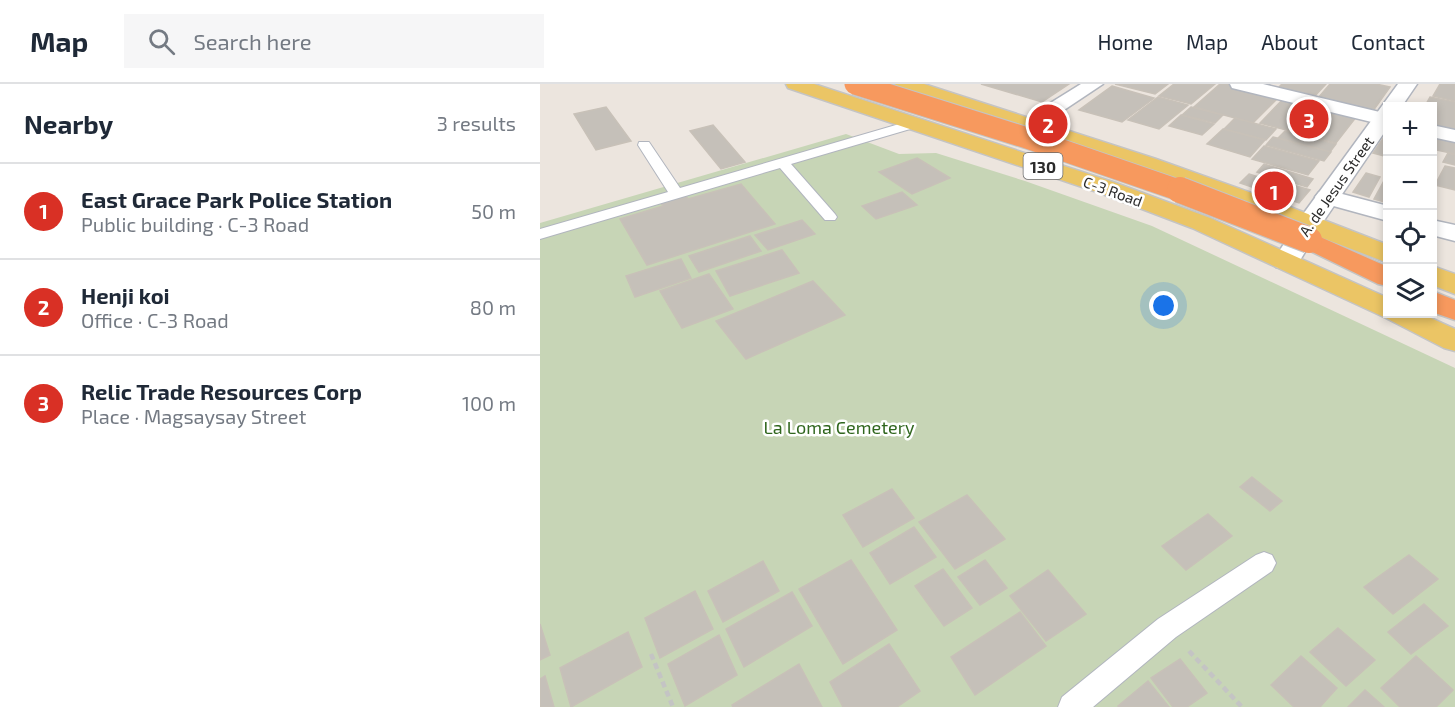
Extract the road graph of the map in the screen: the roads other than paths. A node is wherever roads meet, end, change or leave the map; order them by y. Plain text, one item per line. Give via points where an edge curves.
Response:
1 (795, 84) edge
2 (855, 84) edge
3 (904, 84) edge
4 (1094, 84) edge
5 (1239, 84) edge
6 (1408, 84) edge
7 (1395, 102) edge
8 (1383, 113) edge
9 (1383, 120) edge
10 (913, 124) junction
11 (1030, 124) junction
12 (1437, 132) edge
13 (1455, 136) edge
14 (644, 145) dead end
15 (782, 162) junction
16 (676, 193) junction
17 (1328, 197) junction
18 (1383, 213) edge
19 (830, 217) dead end
20 (1310, 222) junction
21 (1437, 228) edge
22 (1455, 233) edge
23 (540, 234) edge
24 (1383, 253) edge
25 (1286, 261) junction
26 (1383, 276) edge
27 (1437, 276) edge
28 (1455, 285) edge
29 (1437, 302) edge
30 (1383, 307) edge
31 (1455, 311) edge
32 (1406, 318) edge
33 (1455, 341) edge
34 (1264, 563) dead end
35 (1072, 707) edge

1 - 10 main road, C-3 Road / 130
2 - 26 highway, bridge via 1128,170 1230,207
3 - 11 main road, 130
4 - 11 main road
5 - 8 main road
6 - 7 main road, A. de Jesus Street
9 - 17 main road, A. de Jesus Street
10 - 15 lane
10 - 25 main road, C-3 Road / 130 via 1108,188
11 - 20 main road, 130
12 - 13 main road
14 - 16 lane
15 - 16 lane
15 - 19 lane
16 - 23 lane
17 - 18 main road
17 - 20 main road, A. de Jesus Street
20 - 24 main road, 130
20 - 25 main road, A. de Jesus Street
21 - 22 main road
25 - 30 main road, C-3 Road / 130
27 - 28 main road
29 - 31 highway
32 - 33 main road
34 - 35 lane via 1167,628

